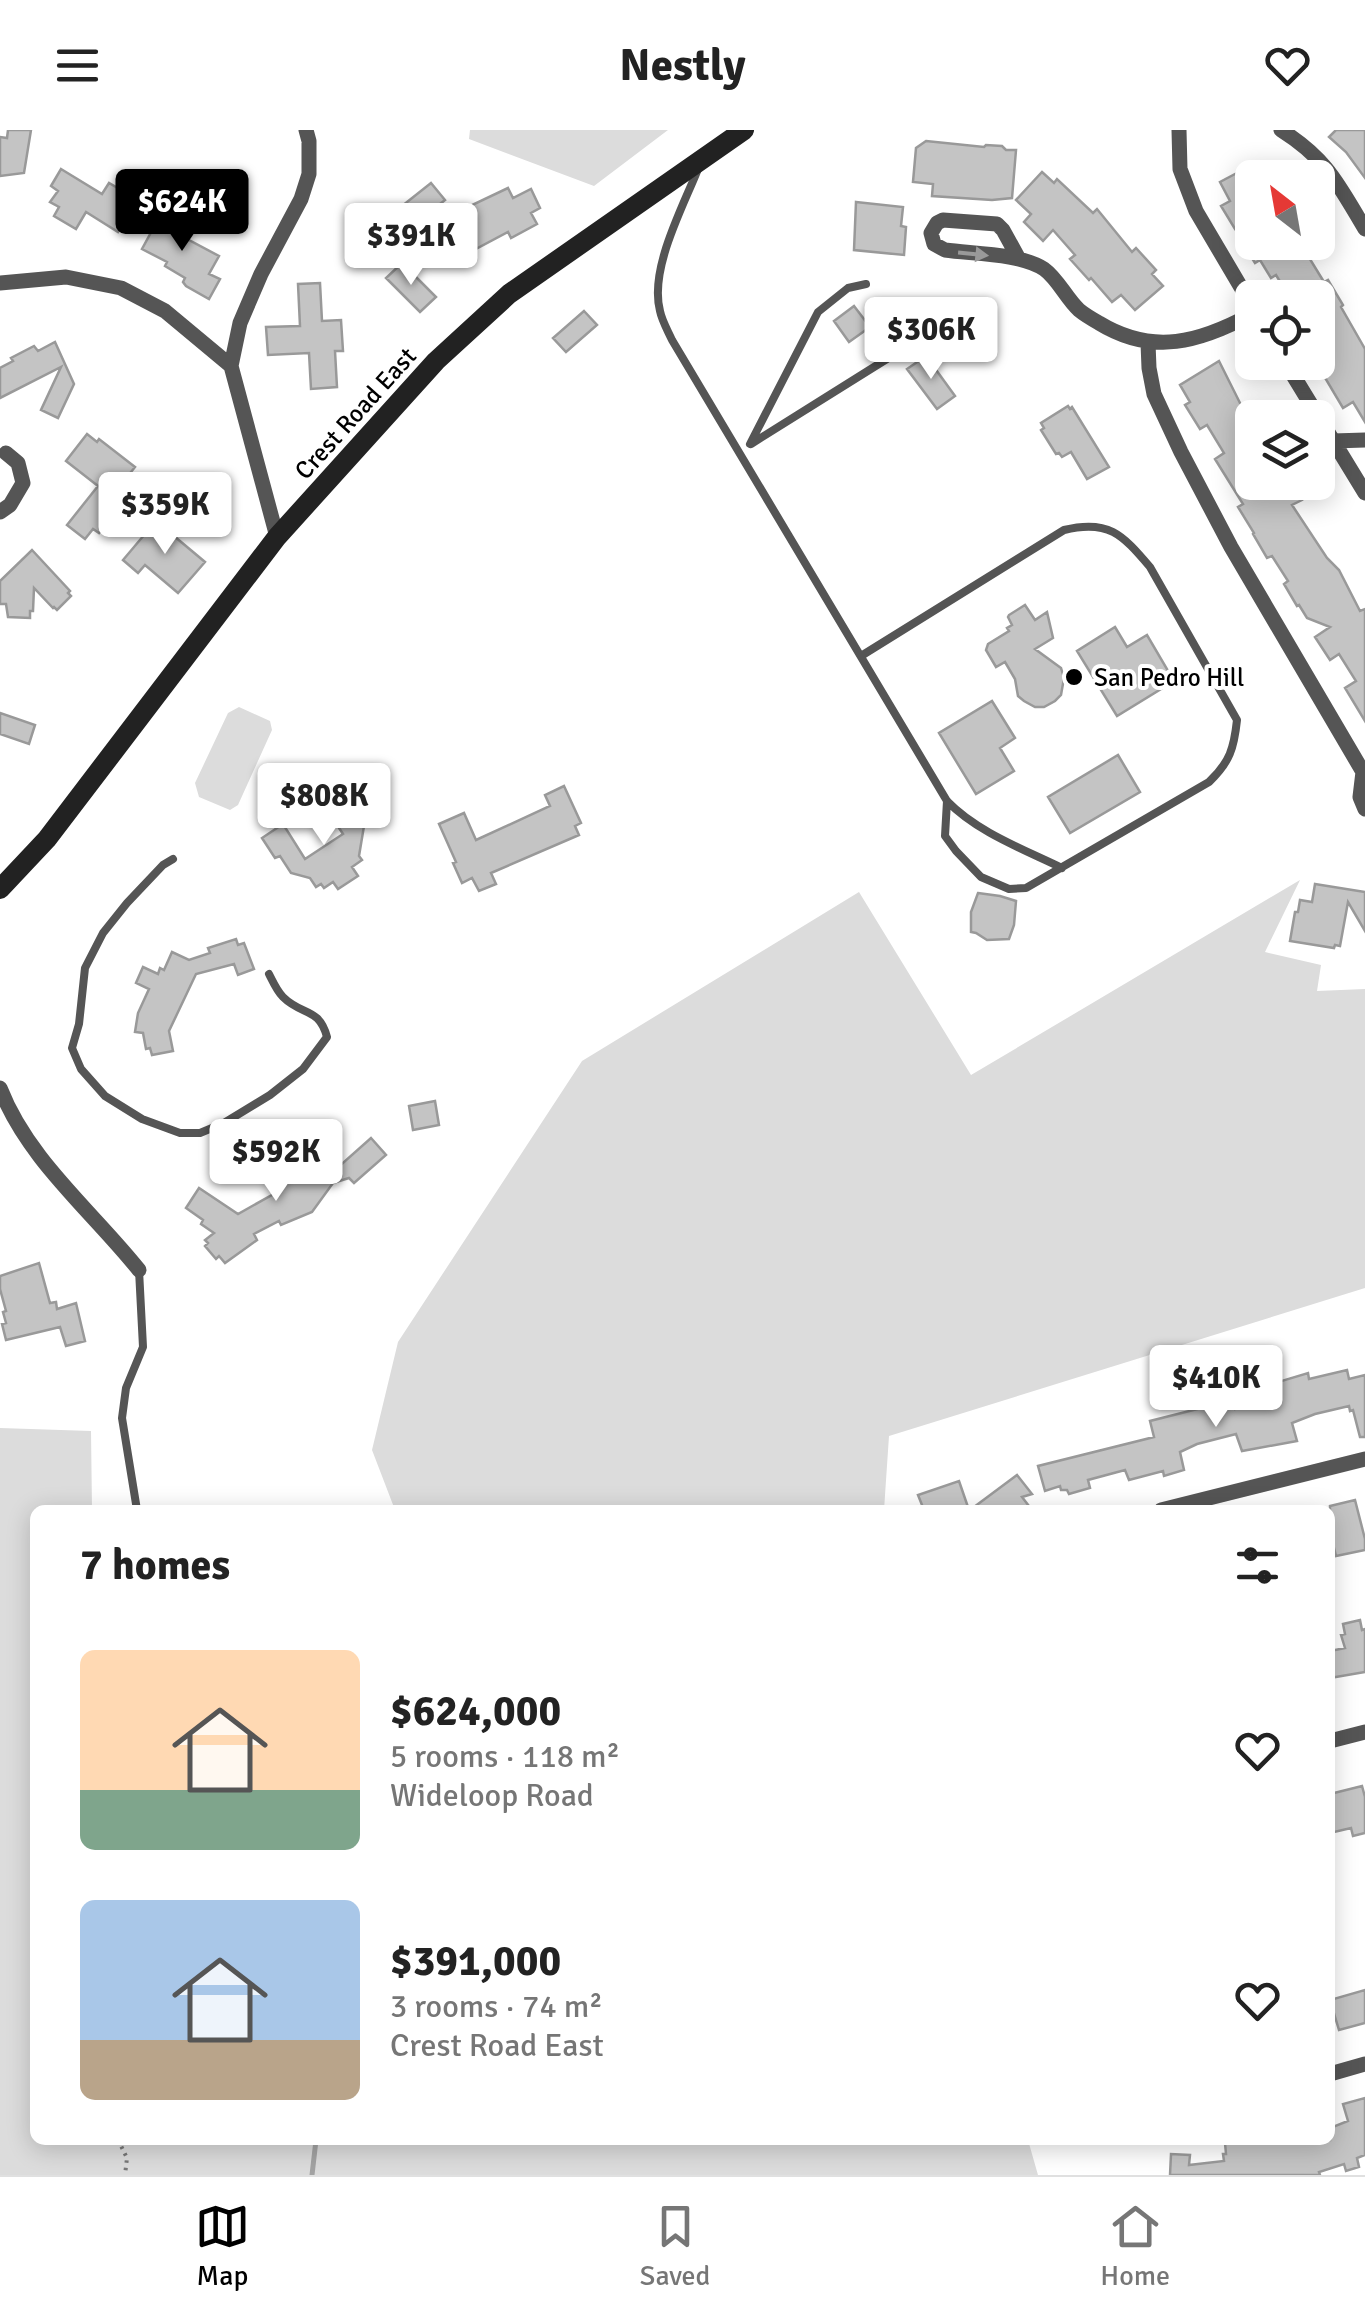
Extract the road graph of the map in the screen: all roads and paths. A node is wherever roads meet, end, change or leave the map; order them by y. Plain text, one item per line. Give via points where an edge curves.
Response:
1 (306, 130) edge
2 (744, 130) edge
3 (1179, 130) edge
4 (1281, 130) edge
5 (702, 160) junction
6 (1363, 224) edge
7 (1019, 259) junction
8 (1235, 280) edge
9 (0, 283) edge
10 (866, 284) dead end
11 (1235, 321) edge
12 (1148, 343) junction
13 (906, 346) dead end
14 (231, 366) junction
15 (1365, 440) edge
16 (1335, 441) edge
17 (750, 444) junction
18 (1335, 444) edge
19 (739, 452) junction
20 (6, 453) dead end
21 (1365, 493) edge
22 (0, 512) edge
23 (278, 536) junction
24 (861, 656) junction
25 (1364, 771) edge
26 (948, 801) junction
27 (1365, 810) edge
28 (172, 859) dead end
29 (1062, 868) junction
30 (0, 888) edge
31 (269, 974) dead end
32 (0, 1088) edge
33 (139, 1270) joint
34 (1365, 1460) edge
35 (136, 1505) edge
36 (1182, 1505) edge
37 (1365, 1732) edge
38 (1335, 1739) edge
39 (1365, 2064) edge
40 (1335, 2073) edge
41 (120, 2145) edge
42 (125, 2175) edge

1 - 14 street via 310,174 240,323
2 - 5 street, Crest Road East
3 - 8 street via 1180,168 1196,211
4 - 6 street via 1324,164
5 - 19 lane via 665,254 660,312
5 - 23 street, Crest Road East via 509,294 436,360
7 -> 7 street via 997,224 943,220 931,232 945,250
7 - 12 street via 1045,270 1080,312
9 - 14 street via 66,277 120,288 164,311
10 - 17 lane via 848,288 818,312
11 - 12 street via 1192,340
12 - 25 street via 1154,394 1189,467
13 - 17 lane
14 - 23 street
15 - 16 street
17 - 19 lane
18 - 21 street
19 - 24 lane
20 - 22 street via 18,462 22,483
23 - 30 street, Crest Road East via 47,838
24 - 26 lane
24 - 29 lane via 1064,530 1086,524 1112,529 1132,545 1237,720 1235,741 1209,782
25 - 27 street
26 - 29 lane via 983,828
26 - 29 lane via 945,836 982,878 1026,888
28 - 31 lane via 127,903 85,968 72,1048 81,1069 105,1096 142,1119 180,1133 224,1123 303,1068 326,1037 323,1022 281,995
32 - 33 street via 39,1153
33 - 35 lane via 143,1347 122,1418
34 - 36 street
37 - 38 street
39 - 40 street
41 - 42 path

